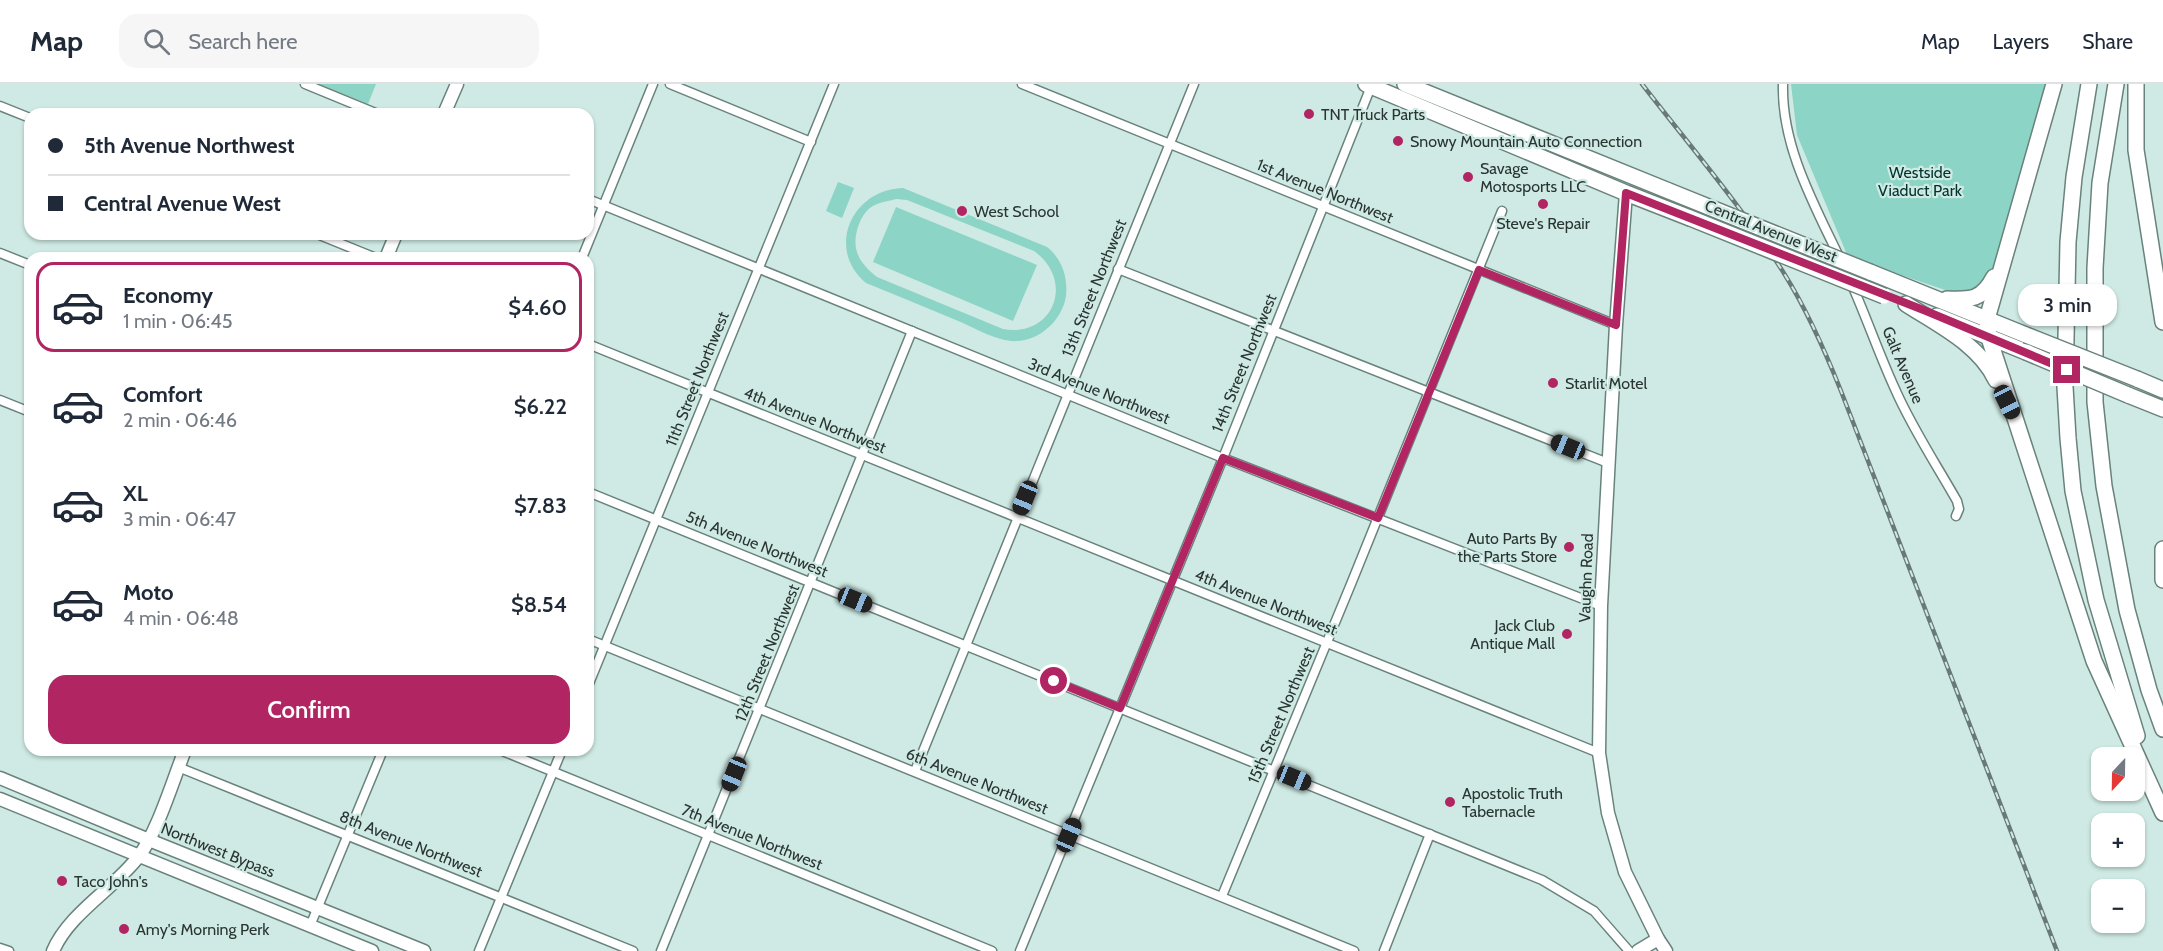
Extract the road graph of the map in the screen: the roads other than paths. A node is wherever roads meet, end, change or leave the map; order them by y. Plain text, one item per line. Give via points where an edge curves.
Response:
1 (304, 84) edge
2 (457, 84) edge
3 (652, 84) edge
4 (670, 84) edge
5 (834, 84) edge
6 (1022, 84) edge
7 (1194, 84) edge
8 (1405, 84) edge
9 (1783, 84) edge
10 (2054, 84) edge
11 (2090, 84) edge
12 (2116, 84) edge
13 (2136, 84) edge
14 (1370, 85) edge
15 (0, 106) edge
16 (363, 108) edge
17 (447, 108) edge
18 (24, 116) edge
19 (1533, 137) junction
20 (811, 142) junction
21 (1169, 143) junction
22 (1626, 193) junction
23 (1670, 195) junction
24 (594, 202) edge
25 (604, 206) junction
26 (1322, 206) junction
27 (1502, 211) dead end
28 (594, 230) edge
29 (332, 240) edge
30 (361, 252) edge
31 (0, 253) edge
32 (2004, 259) junction
33 (24, 263) edge
34 (759, 269) junction
35 (1118, 269) junction
36 (1479, 270) junction
37 (1936, 298) junction
38 (1906, 304) junction
39 (1987, 319) junction
40 (2163, 322) edge
41 (1616, 325) junction
42 (1273, 330) junction
43 (912, 331) junction
44 (1989, 338) junction
45 (594, 346) edge
46 (2163, 390) edge
47 (708, 392) junction
48 (1429, 392) junction
49 (1067, 394) junction
50 (0, 400) edge
51 (2163, 409) edge
52 (24, 410) edge
53 (2014, 417) junction
54 (862, 454) junction
55 (1223, 458) junction
56 (1608, 463) junction
57 (594, 494) edge
58 (1956, 516) dead end
59 (1017, 517) junction
60 (1378, 518) junction
61 (656, 520) junction
62 (2163, 549) edge
63 (2163, 579) edge
64 (1173, 580) junction
65 (811, 582) junction
66 (1601, 606) junction
67 (594, 642) edge
68 (1327, 643) junction
69 (604, 646) junction
70 (964, 646) junction
71 (594, 671) edge
72 (1120, 708) junction
73 (760, 709) junction
74 (2163, 729) edge
75 (1599, 753) junction
76 (183, 756) edge
77 (381, 756) edge
78 (514, 756) edge
79 (560, 756) edge
80 (178, 767) junction
81 (1274, 770) junction
82 (915, 771) junction
83 (553, 772) junction
84 (0, 777) edge
85 (0, 799) edge
86 (2163, 812) edge
87 (1430, 834) junction
88 (349, 835) junction
89 (708, 835) junction
90 (1069, 835) junction
91 (149, 840) junction
92 (139, 856) junction
93 (1222, 896) junction
94 (501, 897) junction
95 (318, 908) junction
96 (310, 926) junction
97 (1658, 939) junction
98 (0, 948) edge
99 (9, 951) edge
100 (53, 951) edge
101 (372, 951) edge
102 (424, 951) edge
103 (479, 951) edge
104 (633, 951) edge
105 (661, 951) edge
106 (992, 951) edge
107 (1020, 951) edge
108 (1354, 951) edge
109 (1384, 951) edge
110 (1629, 951) edge
111 (1638, 951) edge
112 (1666, 951) edge

1 - 16 street
2 - 17 main road
3 - 25 street
4 - 20 street
5 - 20 street, 11th Street Northwest
6 - 21 street, 1st Avenue Northwest
7 - 21 street, 13th Street Northwest
8 - 19 highway, Central Avenue West
9 - 58 street, Galt Avenue via 1787,132 1807,186 1895,390 1957,501
10 - 32 highway
11 - 86 highway via 2074,177 2068,242 2065,387 2073,491 2096,600
12 - 74 highway via 2100,183 2095,268 2095,402 2104,486 2127,610
13 - 40 highway via 2136,150
14 - 22 highway, Central Avenue West
14 - 26 street, 14th Street Northwest
15 - 18 street
19 - 22 highway via 1613,177
19 - 23 highway, Central Avenue West
20 - 34 street, 11th Street Northwest
21 - 26 street, 1st Avenue Northwest
21 - 35 street, 13th Street Northwest
22 - 23 highway via 1643,190
22 - 38 highway, Central Avenue West, bridge
22 - 41 main road, Vaughn Road
23 - 37 highway, Central Avenue West, bridge
24 - 25 street, 3rd Avenue Northwest
25 - 28 street
25 - 34 street, 3rd Avenue Northwest
26 - 36 street, 1st Avenue Northwest
26 - 42 street, 14th Street Northwest
27 - 36 street, 15th Street Northwest
29 - 30 street
31 - 33 street
32 - 37 highway via 1987,290 1970,300
32 - 39 highway
34 - 43 street, 3rd Avenue Northwest
34 - 47 street, 11th Street Northwest
35 - 42 street
35 - 49 street, 13th Street Northwest
36 - 41 street, 1st Avenue Northwest
36 - 48 street, 15th Street Northwest
37 - 39 highway, Central Avenue West
38 - 44 highway, Central Avenue West
38 - 53 highway via 1977,354 1994,373
39 - 44 highway
39 - 46 highway, Central Avenue West, bridge
41 - 56 main road, Vaughn Road
42 - 48 street
42 - 55 street, 14th Street Northwest
43 - 49 street, 3rd Avenue Northwest
43 - 54 street, 12th Street Northwest
44 - 51 highway, Central Avenue West, bridge
44 - 53 highway
45 - 47 street, 4th Avenue Northwest
47 - 54 street, 4th Avenue Northwest
47 - 61 street, 11th Street Northwest
48 - 56 street
48 - 60 street, 15th Street Northwest
49 - 55 street, 3rd Avenue Northwest
49 - 59 street, 13th Street Northwest
50 - 52 street
53 - 86 highway via 2094,661
54 - 59 street, 4th Avenue Northwest
54 - 65 street, 12th Street Northwest
55 - 60 street, 3rd Avenue Northwest
55 - 64 street, 14th Street Northwest
56 - 66 main road, Vaughn Road
57 - 61 street, 5th Avenue Northwest
59 - 64 street, 4th Avenue Northwest
59 - 70 street, 13th Street Northwest
60 - 66 street, 3rd Avenue Northwest
60 - 68 street, 15th Street Northwest
61 - 65 street, 5th Avenue Northwest
61 - 69 street, 11th Street Northwest
62 - 63 highway
64 - 68 street, 4th Avenue Northwest
64 - 72 street, 14th Street Northwest
65 - 70 street, 5th Avenue Northwest
65 - 73 street, 12th Street Northwest
66 - 75 main road, Vaughn Road
67 - 69 street, 6th Avenue Northwest
68 - 75 street, 4th Avenue Northwest
68 - 81 street, 15th Street Northwest
69 - 71 street, 11th Street Northwest
69 - 73 street, 6th Avenue Northwest
70 - 72 street, 5th Avenue Northwest
70 - 82 street, 13th Street Northwest
72 - 81 street, 5th Avenue Northwest
72 - 90 street, 14th Street Northwest
73 - 82 street, 6th Avenue Northwest
73 - 89 street, 12th Street Northwest
75 - 97 main road, Vaughn Road via 1608,813 1625,872
76 - 80 main road
77 - 88 street
78 - 83 street, 7th Avenue Northwest
79 - 83 street
80 - 88 street, 8th Avenue Northwest
80 - 91 main road
81 - 87 street, 5th Avenue Northwest
81 - 93 street, 15th Street Northwest
82 - 90 street, 6th Avenue Northwest
83 - 89 street, 7th Avenue Northwest
83 - 94 street
84 - 91 main road, Northwest Bypass
85 - 92 main road
87 - 109 street
87 - 110 street, 5th Avenue Northwest via 1567,893 1594,912
88 - 94 street, 8th Avenue Northwest
88 - 95 street
89 - 105 street, 12th Street Northwest
89 - 106 street, 7th Avenue Northwest
90 - 93 street, 6th Avenue Northwest
90 - 107 street, 14th Street Northwest
91 - 92 main road
91 - 95 main road, Northwest Bypass
92 - 96 main road
92 - 100 main road via 66,930
93 - 108 street, 6th Avenue Northwest
94 - 103 street
94 - 104 street, 8th Avenue Northwest
95 - 96 street
95 - 102 main road, Northwest Bypass
96 - 101 main road
97 - 111 main road
97 - 112 main road, Vaughn Road
98 - 99 street

